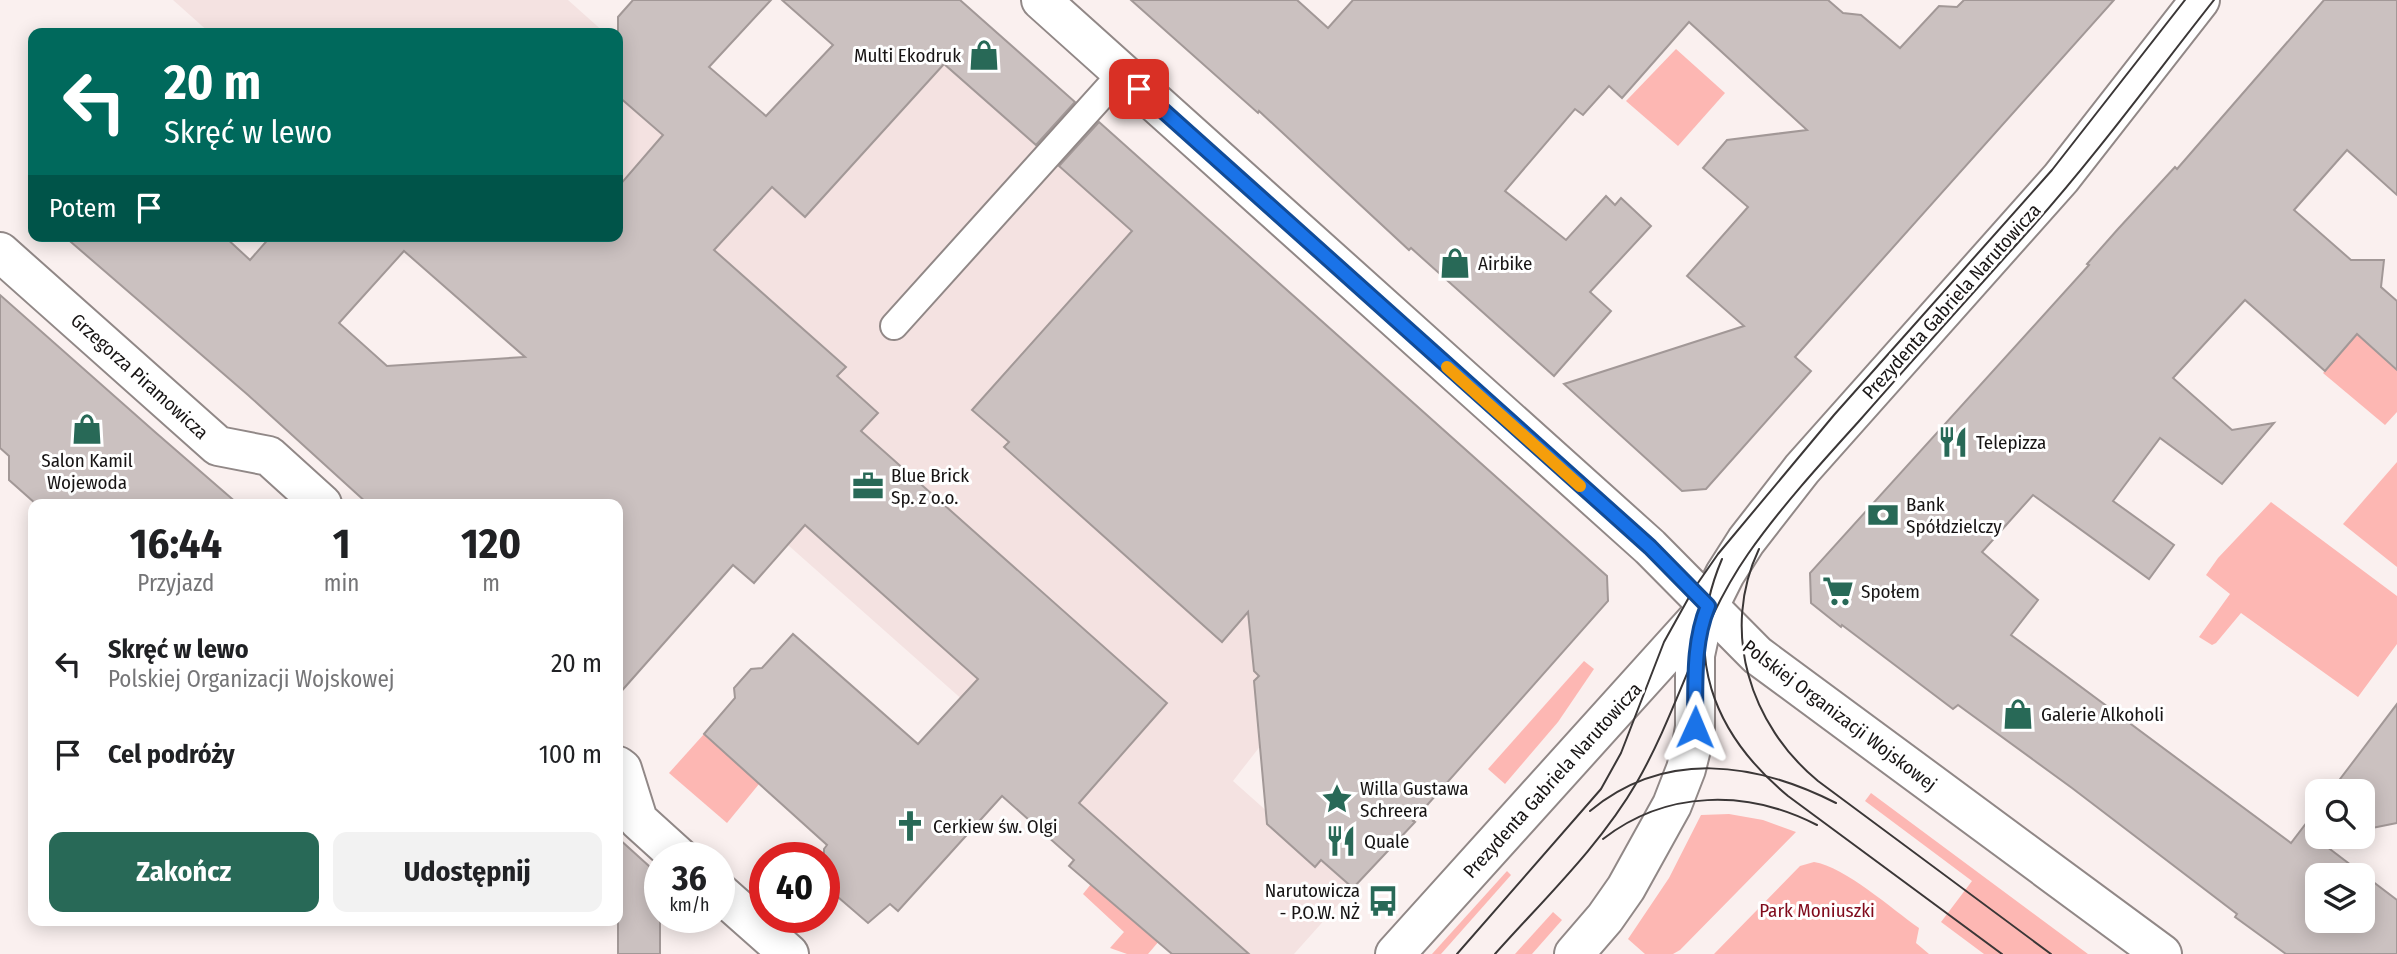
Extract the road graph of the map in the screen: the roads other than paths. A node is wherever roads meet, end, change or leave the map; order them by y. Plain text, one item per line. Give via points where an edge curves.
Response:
1 (1041, 0) edge
2 (2200, 0) edge
3 (1122, 74) junction
4 (0, 252) edge
5 (894, 326) dead end
6 (316, 499) edge
7 (1708, 606) junction
8 (623, 772) edge
9 (662, 842) edge
10 (735, 906) edge
11 (789, 954) edge
12 (1395, 954) edge
13 (1574, 954) edge
14 (2162, 954) edge

1 - 3 street, Polskiej Organizacji Wojskowej
2 - 7 street, Prezydenta Gabriela Narutowicza via 2061,178 1792,481 1746,541
3 - 5 lane
3 - 7 street, Polskiej Organizacji Wojskowej via 1650,547
4 - 6 street, Grzegorza Piramowicza via 218,446 269,456
7 - 12 street, Prezydenta Gabriela Narutowicza
7 - 13 street, Prezydenta Gabriela Narutowicza via 1695,655 1695,727 1686,769 1643,861 1605,919
7 - 14 street, Polskiej Organizacji Wojskowej via 1773,667
8 - 9 street via 638,820
10 - 11 street

